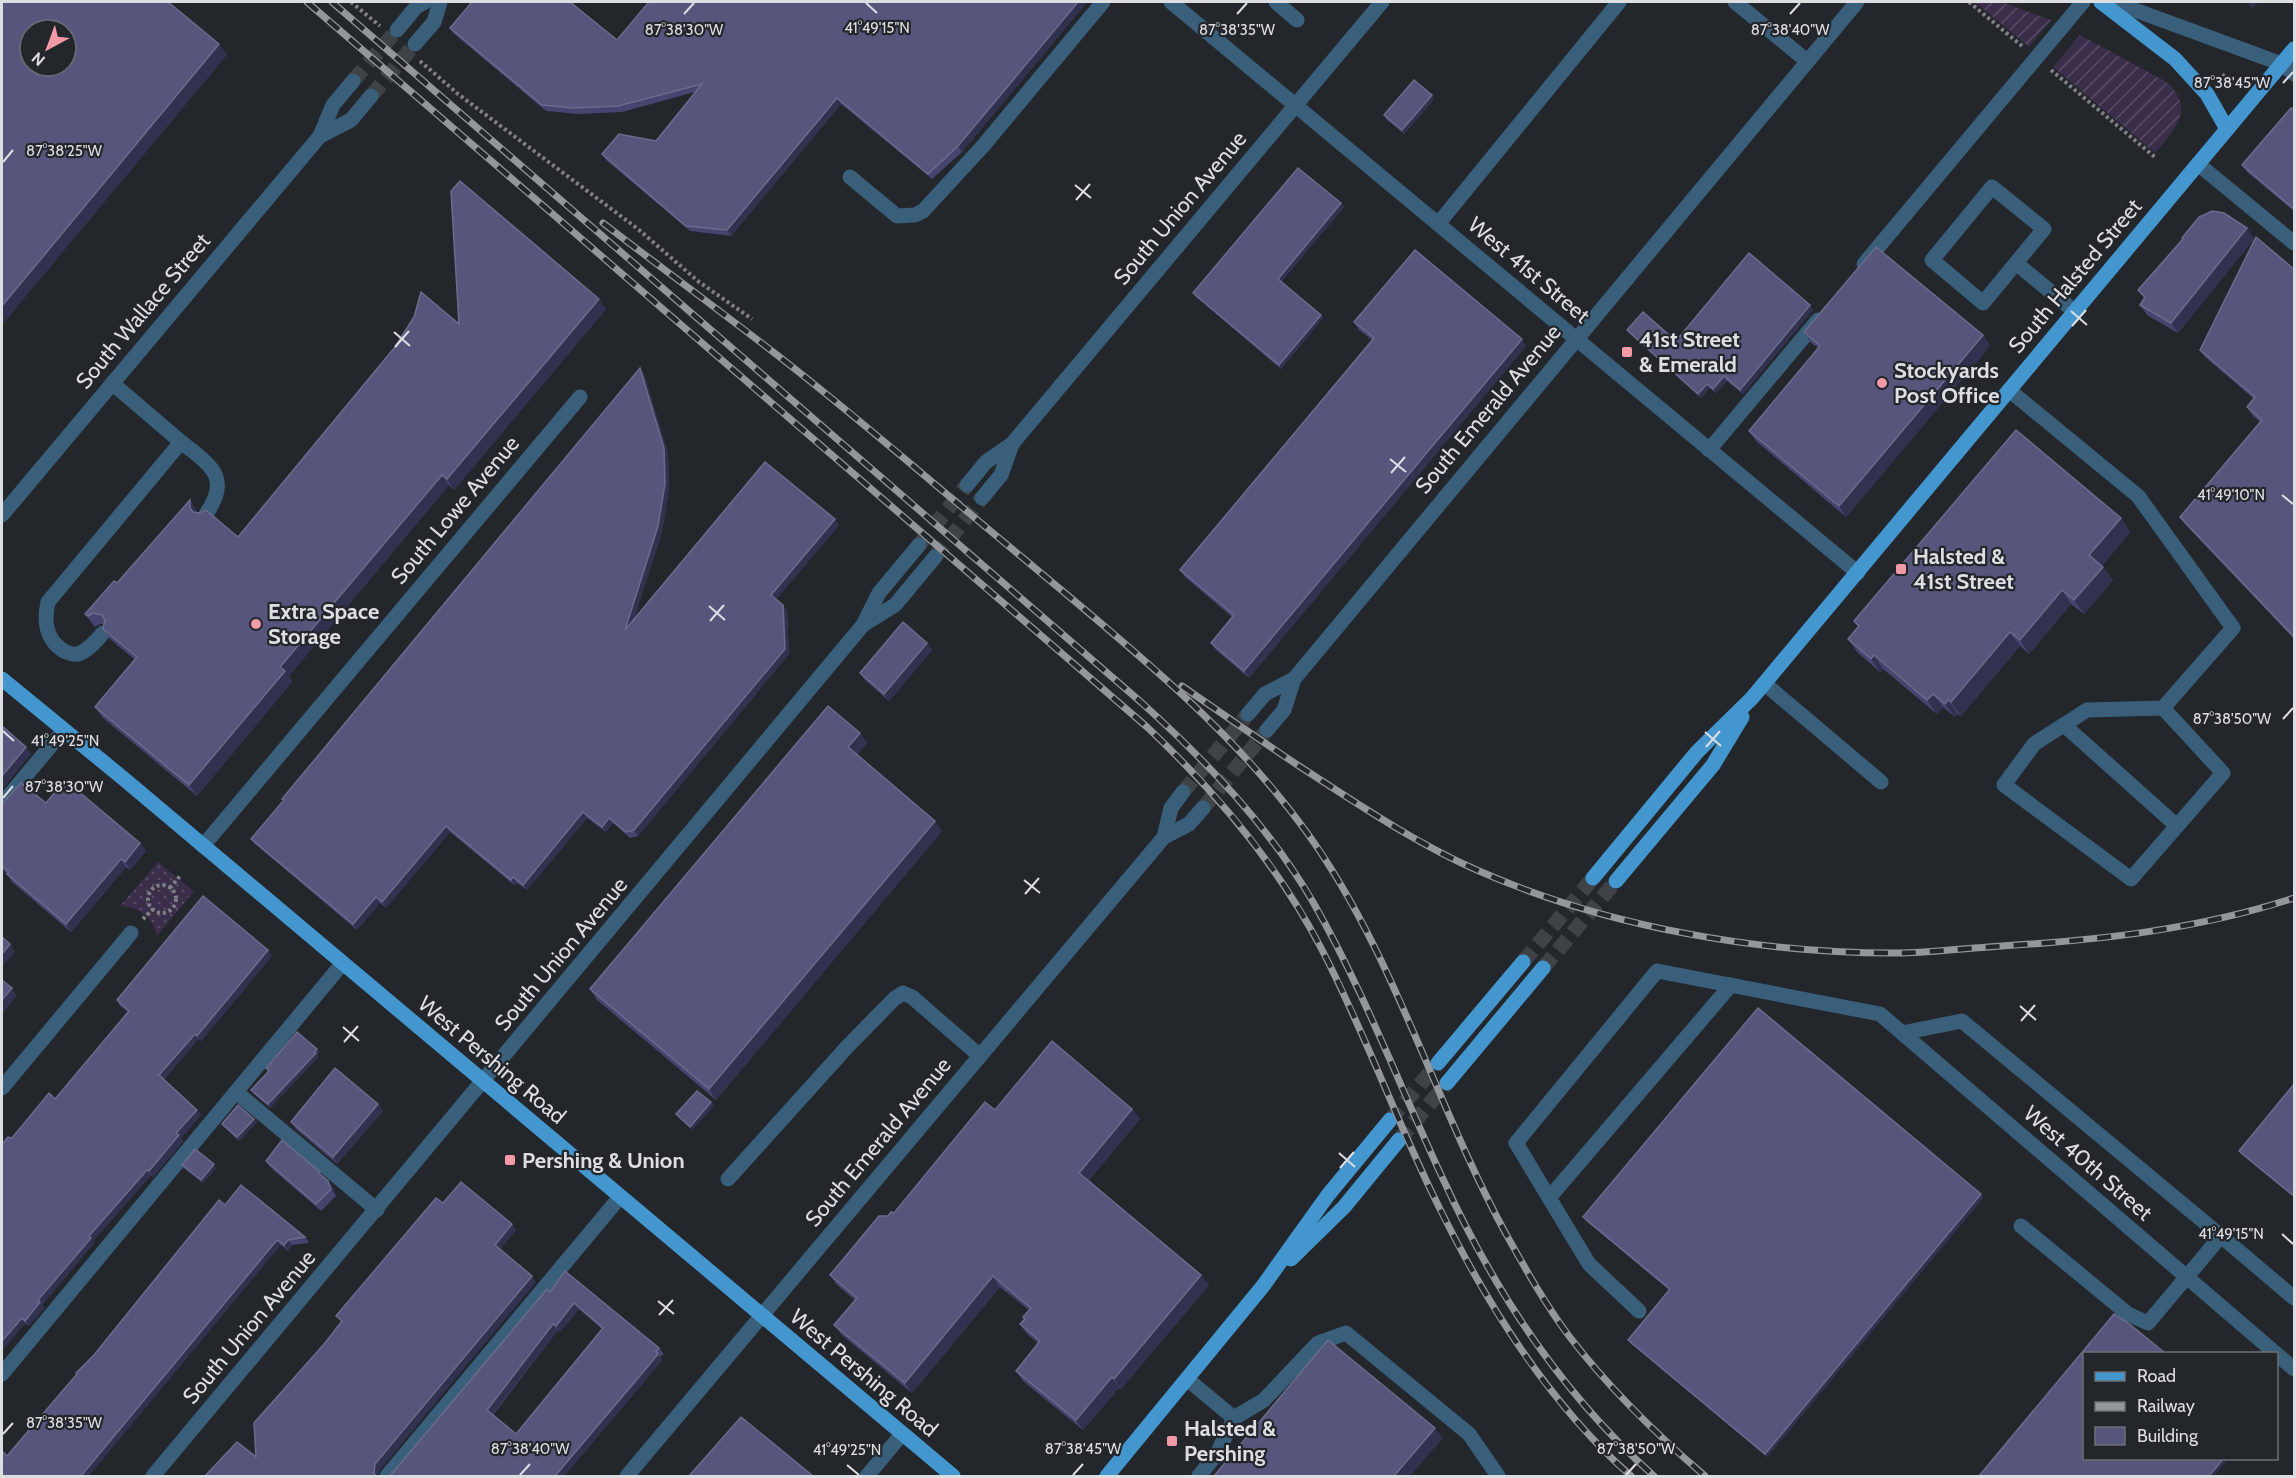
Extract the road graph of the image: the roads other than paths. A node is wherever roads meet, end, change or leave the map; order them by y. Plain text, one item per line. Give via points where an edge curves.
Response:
1 (425, 2) edge
2 (440, 2) edge
3 (1103, 2) edge
4 (1172, 2) edge
5 (1275, 2) edge
6 (1382, 2) edge
7 (1618, 2) edge
8 (1736, 2) edge
9 (1857, 2) edge
10 (2083, 2) edge
11 (2101, 2) edge
12 (2113, 2) edge
13 (1297, 20) dead end
14 (397, 30) tunnel mouth
15 (415, 44) tunnel mouth
16 (2295, 49) edge
17 (1807, 61) junction
18 (2282, 63) junction
19 (2295, 74) edge
20 (353, 81) tunnel mouth
21 (371, 96) tunnel mouth
22 (1296, 105) junction
23 (2227, 129) junction
24 (320, 136) junction
25 (2198, 164) junction
26 (850, 177) dead end
27 (1438, 224) junction
28 (2295, 243) edge
29 (2016, 263) junction
30 (1856, 274) edge
31 (1826, 310) edge
32 (2074, 311) junction
33 (1575, 338) junction
34 (112, 383) junction
35 (2009, 390) junction
36 (580, 397) dead end
37 (181, 442) junction
38 (1012, 444) junction
39 (1709, 450) junction
40 (967, 485) tunnel mouth
41 (982, 498) tunnel mouth
42 (206, 514) edge
43 (2, 515) edge
44 (919, 545) tunnel mouth
45 (935, 558) tunnel mouth
46 (1858, 573) junction
47 (862, 625) junction
48 (104, 633) edge
49 (2, 679) edge
50 (1294, 679) junction
51 (1765, 684) junction
52 (1752, 698) junction
53 (2163, 708) junction
54 (1248, 714) tunnel mouth
55 (2064, 724) junction
56 (64, 730) junction
57 (1267, 730) tunnel mouth
58 (1881, 782) dead end
59 (1184, 792) tunnel mouth
60 (2, 804) edge
61 (1203, 808) tunnel mouth
62 (2176, 826) junction
63 (1164, 837) junction
64 (203, 846) junction
65 (1593, 878) tunnel mouth
66 (1616, 880) tunnel mouth
67 (131, 933) dead end
68 (1523, 962) tunnel mouth
69 (342, 964) junction
70 (1543, 968) tunnel mouth
71 (1731, 985) junction
72 (1902, 1033) junction
73 (980, 1056) junction
74 (1438, 1063) tunnel mouth
75 (483, 1082) junction
76 (1447, 1083) tunnel mouth
77 (2, 1088) edge
78 (236, 1092) junction
79 (1390, 1120) tunnel mouth
80 (1399, 1140) tunnel mouth
81 (728, 1179) dead end
82 (620, 1197) junction
83 (1550, 1198) junction
84 (377, 1210) junction
85 (2022, 1226) dead end
86 (2221, 1236) junction
87 (2187, 1277) junction
88 (1263, 1286) junction
89 (2295, 1298) edge
90 (1639, 1311) dead end
91 (762, 1316) junction
92 (2276, 1352) edge
93 (2278, 1354) edge
94 (2295, 1368) edge
95 (2, 1374) edge
96 (1187, 1379) junction
97 (1234, 1418) junction
98 (902, 1434) junction
99 (153, 1476) edge
100 (387, 1476) edge
101 (627, 1476) edge
102 (867, 1476) edge
103 (952, 1476) edge
104 (1107, 1476) edge
105 (1199, 1476) edge
106 (1498, 1476) edge

1 - 14 street
2 - 15 street via 434,22
3 - 26 street via 983,146 923,211 897,216
4 - 22 street, West 41st Street
5 - 13 street
6 - 22 street, South Union Avenue
7 - 27 street
8 - 17 street
9 - 17 street, South Emerald Avenue
10 - 30 street
11 - 23 main road via 2175,59 2207,94
12 - 18 street
16 - 18 main road, South Halsted Street
17 - 33 street, South Emerald Avenue
18 - 19 street
18 - 23 main road, South Halsted Street
20 - 24 street, South Wallace Street via 333,105
21 - 24 street, South Wallace Street via 351,120
22 - 27 street, West 41st Street
22 - 38 street, South Union Avenue
23 - 25 main road, South Halsted Street
24 - 34 street, South Wallace Street
25 - 28 street
25 - 32 main road, South Halsted Street
27 - 33 street, West 41st Street
29 - 29 street via 1983,303 1932,260 1992,187 2044,230
29 - 32 street
31 - 39 street
32 - 35 main road, South Halsted Street
33 - 39 street, West 41st Street
33 - 50 street, South Emerald Avenue
34 - 37 street
34 - 43 street, South Wallace Street
35 - 46 main road, South Halsted Street
35 - 53 street via 2138,496 2233,628
36 - 64 street, South Lowe Avenue
37 - 42 street via 207,463 216,477 216,500
37 - 48 street via 48,602 45,624 49,637 64,651 75,655 85,651
38 - 40 street, South Union Avenue via 986,462
38 - 41 street, South Union Avenue via 1001,475
39 - 46 street, West 41st Street
44 - 47 street, South Union Avenue via 879,592
45 - 47 street, South Union Avenue via 895,605
46 - 51 main road, South Halsted Street
47 - 75 street, South Union Avenue
49 - 56 main road, West Pershing Road
50 - 54 street, South Emerald Avenue via 1265,694
50 - 57 street, South Emerald Avenue via 1284,710
51 - 52 main road, South Halsted Street
51 - 58 street
52 - 65 main road, South Halsted Street via 1697,753
52 - 66 main road, South Halsted Street via 1713,765
53 - 55 street via 2087,710
53 - 62 street via 2223,773
55 - 62 street
55 - 62 street via 2034,744 2004,785 2131,879
56 - 60 street
56 - 64 main road, West Pershing Road
59 - 63 street, South Emerald Avenue via 1171,808
61 - 63 street, South Emerald Avenue via 1189,824
63 - 73 street, South Emerald Avenue
64 - 69 main road, West Pershing Road
67 - 77 street
68 - 74 main road
69 - 75 main road, West Pershing Road
69 - 78 street
70 - 76 main road
71 - 72 street, West 40th Street via 1880,1014
71 - 83 street
71 - 83 street via 1657,971 1516,1143
72 - 86 street via 1962,1021
72 - 87 street, West 40th Street
73 - 81 street via 903,993 847,1047
73 - 91 street, South Emerald Avenue
75 - 82 main road, West Pershing Road
75 - 84 street, South Union Avenue
78 - 84 street
78 - 95 street
79 - 88 main road via 1328,1195
80 - 88 main road via 1344,1207
82 - 91 main road, West Pershing Road
82 - 100 street
83 - 90 street via 1589,1264
84 - 99 street, South Union Avenue
85 - 87 street via 2128,1314 2148,1323
86 - 87 street
86 - 89 street
87 - 92 street, West 40th Street
88 - 96 main road
91 - 98 main road, West Pershing Road
91 - 101 street, South Emerald Avenue
93 - 94 street, West 40th Street
96 - 97 street
96 - 104 main road
97 - 105 street via 1218,1452
97 - 106 street via 1264,1400 1318,1343 1346,1334 1469,1434
98 - 102 street
98 - 103 main road, West Pershing Road

